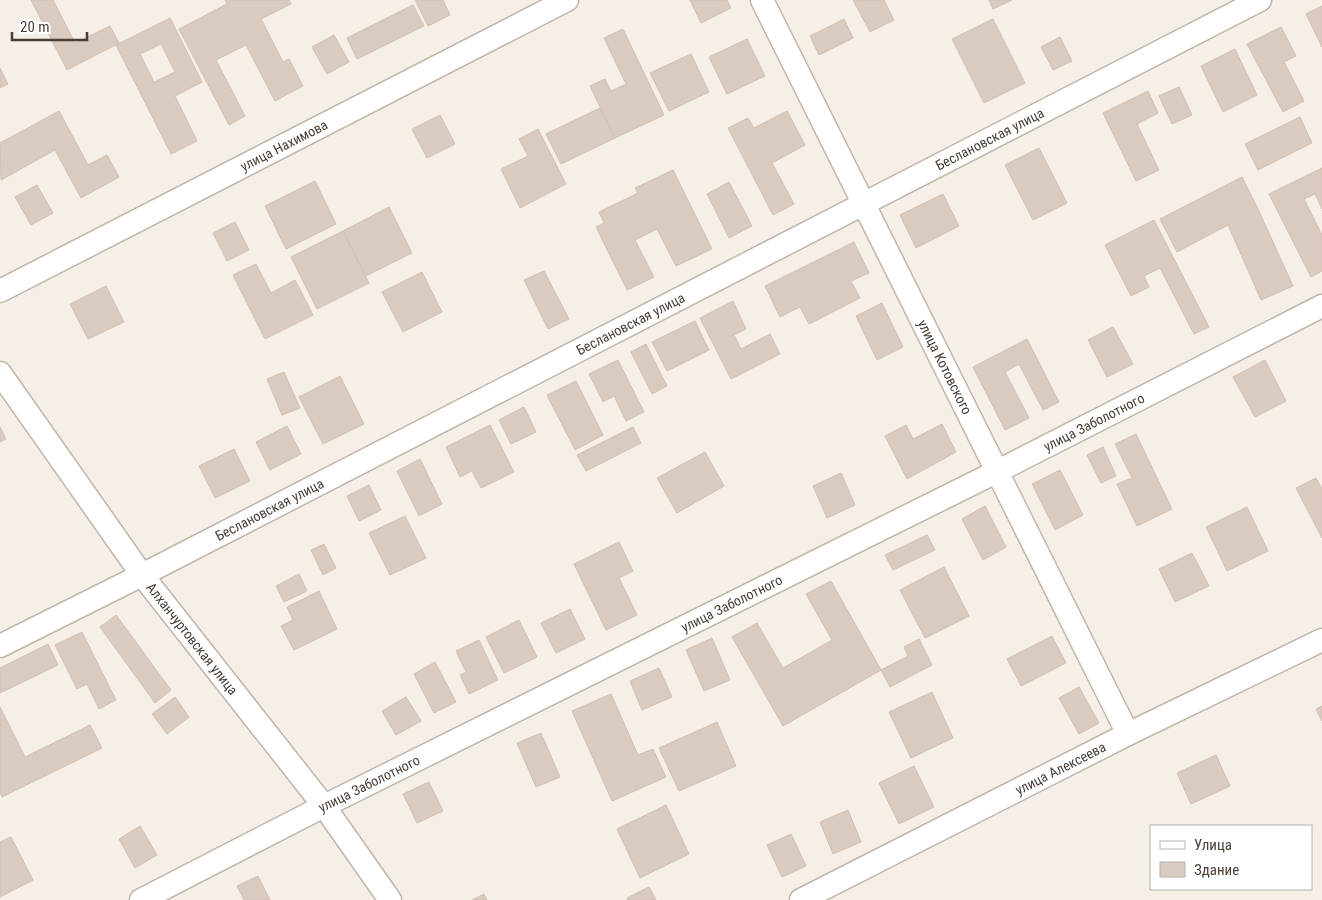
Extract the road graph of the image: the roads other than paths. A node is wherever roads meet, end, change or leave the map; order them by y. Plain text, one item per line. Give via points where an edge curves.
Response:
1 (567, 0) edge
2 (762, 0) edge
3 (1260, 0) edge
4 (862, 204) junction
5 (0, 291) edge
6 (1322, 306) edge
7 (0, 373) edge
8 (998, 471) junction
9 (142, 575) junction
10 (1322, 640) edge
11 (0, 646) edge
12 (1128, 734) junction
13 (324, 806) junction
14 (141, 900) edge
15 (390, 900) edge
16 (801, 900) edge

1 - 5 street, улица Нахимова
2 - 4 street, улица Котовского
3 - 4 street, Беслановская улица
4 - 8 street, улица Котовского
4 - 9 street, Беслановская улица
6 - 8 street, улица Заболотного
7 - 9 street, Алханчуртовская улица
8 - 12 street, улица Котовского
8 - 13 street, улица Заболотного
9 - 11 street, Беслановская улица
9 - 13 street, Алханчуртовская улица
10 - 12 street, улица Алексеева
12 - 16 street, улица Алексеева
13 - 14 street, улица Заболотного
13 - 15 street, Алханчуртовская улица

